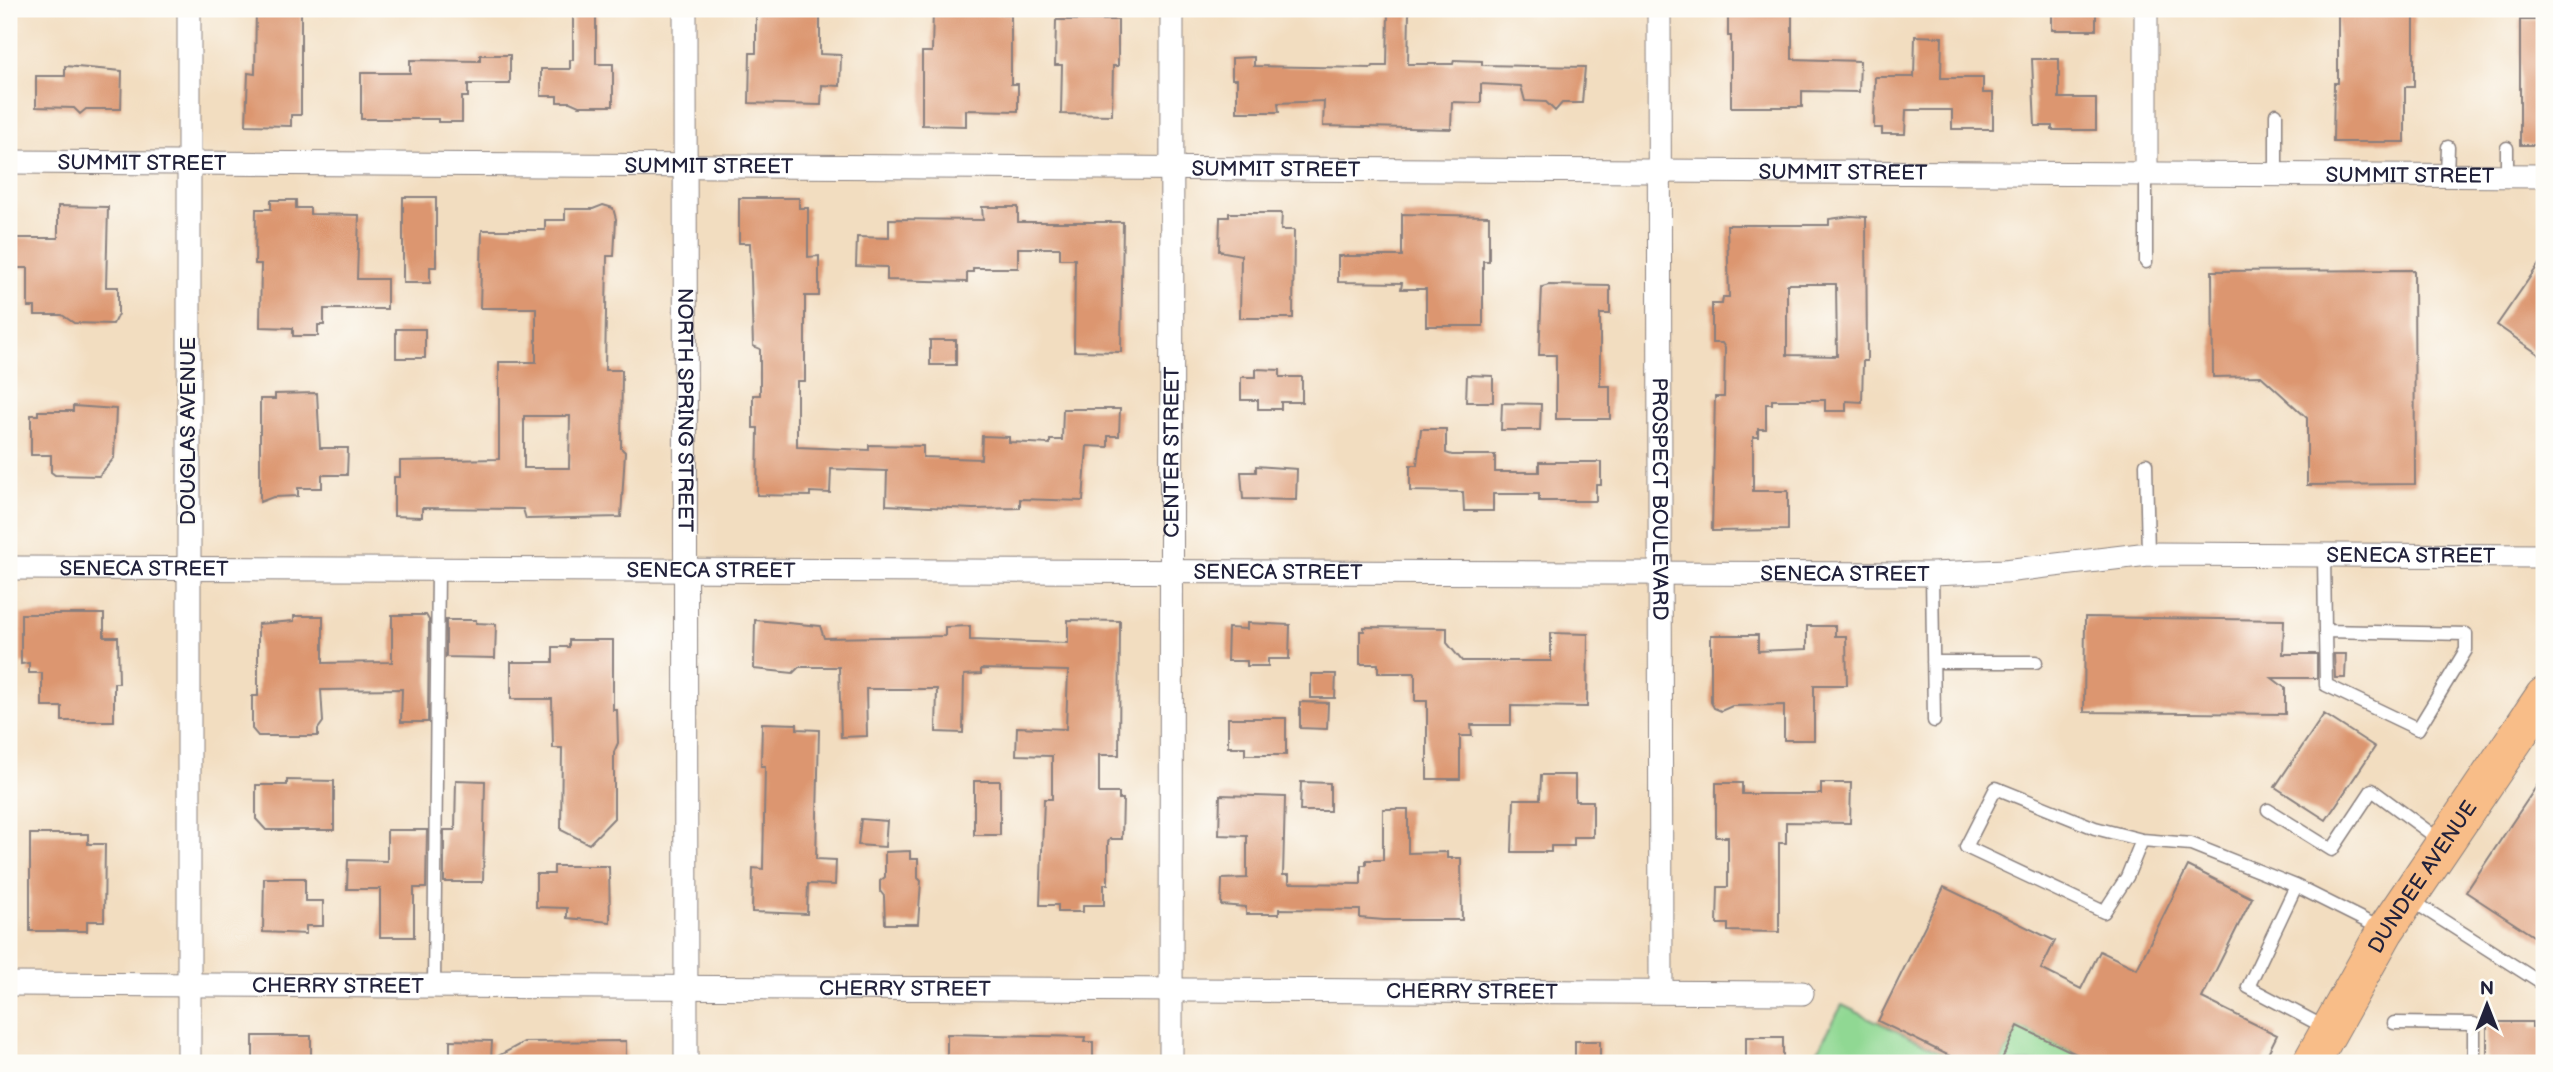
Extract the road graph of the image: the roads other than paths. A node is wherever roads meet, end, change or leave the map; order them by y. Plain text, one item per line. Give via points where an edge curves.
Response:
1 (189, 9) edge
2 (685, 9) edge
3 (1172, 9) edge
4 (1659, 9) edge
5 (2146, 9) edge
6 (2276, 114) dead end
7 (2448, 147) dead end
8 (2507, 148) dead end
9 (9, 162) edge
10 (189, 164) junction
11 (687, 167) junction
12 (1172, 167) junction
13 (1659, 170) junction
14 (2146, 173) junction
15 (2276, 174) junction
16 (2447, 175) junction
17 (2507, 175) junction
18 (2544, 176) edge
19 (2146, 262) dead end
20 (2146, 464) dead end
21 (2148, 554) junction
22 (2324, 554) junction
23 (2544, 556) edge
24 (9, 568) edge
25 (188, 569) junction
26 (438, 569) junction
27 (686, 569) junction
28 (1172, 574) junction
29 (1931, 574) junction
30 (1659, 575) junction
31 (2325, 631) junction
32 (2036, 662) dead end
33 (1933, 663) junction
34 (2544, 696) edge
35 (1934, 721) dead end
36 (2267, 810) dead end
37 (2141, 840) junction
38 (2444, 843) junction
39 (2297, 886) junction
40 (2408, 898) junction
41 (2385, 930) junction
42 (9, 984) edge
43 (189, 984) junction
44 (434, 985) junction
45 (2544, 985) edge
46 (686, 986) junction
47 (1171, 989) junction
48 (1661, 990) junction
49 (1802, 993) dead end
50 (2394, 1023) dead end
51 (2328, 1029) junction
52 (189, 1063) edge
53 (686, 1063) edge
54 (1171, 1063) edge
55 (2311, 1063) edge
56 (2474, 1063) edge

1 - 10 street, DOUGLAS AVENUE
2 - 11 street, NORTH SPRING STREET
3 - 12 street, CENTER STREET
4 - 13 street, PROSPECT BOULEVARD
5 - 14 street
6 - 15 lane
7 - 16 lane
8 - 17 lane
9 - 10 street, SUMMIT STREET
10 - 11 street, SUMMIT STREET
10 - 25 street, DOUGLAS AVENUE
11 - 12 street, SUMMIT STREET
11 - 27 street, NORTH SPRING STREET
12 - 13 street, SUMMIT STREET
12 - 28 street, CENTER STREET
13 - 14 street, SUMMIT STREET
13 - 30 street, PROSPECT BOULEVARD
14 - 15 street, SUMMIT STREET
14 - 19 lane
15 - 16 street, SUMMIT STREET
16 - 17 street, SUMMIT STREET
17 - 18 street, SUMMIT STREET
20 - 21 lane
21 - 22 street, SENECA STREET
21 - 29 street, SENECA STREET via 2005,571
22 - 23 street, SENECA STREET
22 - 31 lane
24 - 25 street, SENECA STREET
25 - 26 street, SENECA STREET
25 - 43 street, DOUGLAS AVENUE
26 - 27 street, SENECA STREET
26 - 44 lane
27 - 28 street, SENECA STREET
27 - 46 street, NORTH SPRING STREET
28 - 30 street, SENECA STREET
28 - 47 street, CENTER STREET
29 - 30 street, SENECA STREET
29 - 33 lane
30 - 48 street, PROSPECT BOULEVARD
31 - 31 lane via 2466,634 2466,650 2418,729 2326,685
32 - 33 lane
33 - 35 lane
34 - 38 main road, DUNDEE AVENUE
36 - 38 lane via 2332,850 2372,790
37 - 37 lane via 2095,828 1996,788 1966,846 2104,912 2127,877
37 - 39 lane via 2191,844
38 - 40 main road, DUNDEE AVENUE
39 - 41 lane
39 - 51 lane via 2248,987
40 - 41 main road, DUNDEE AVENUE
40 - 45 lane
41 - 51 main road, DUNDEE AVENUE
42 - 43 street, CHERRY STREET
43 - 44 street, CHERRY STREET
43 - 52 street, DOUGLAS AVENUE
44 - 46 street, CHERRY STREET
46 - 47 street, CHERRY STREET
46 - 53 street, NORTH SPRING STREET
47 - 48 street, CHERRY STREET
47 - 54 street, CENTER STREET
48 - 49 street, CHERRY STREET
50 - 56 lane via 2474,1024
51 - 55 main road, DUNDEE AVENUE

